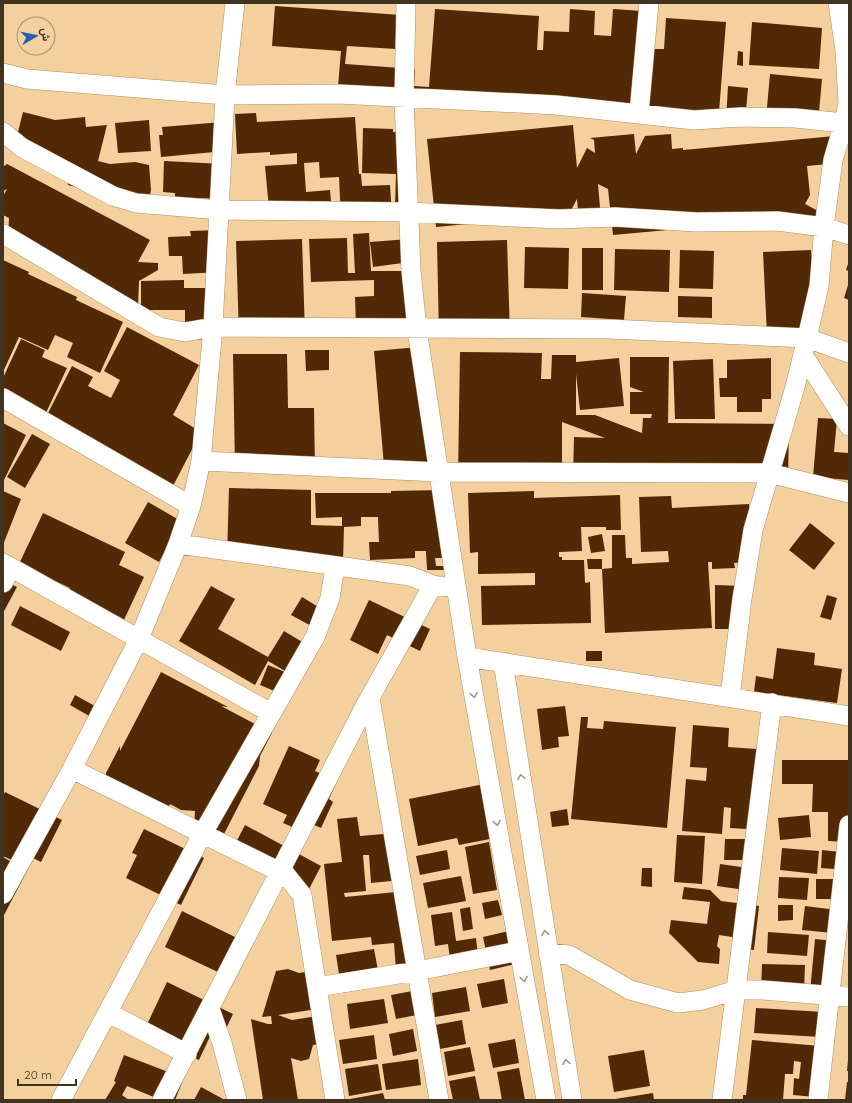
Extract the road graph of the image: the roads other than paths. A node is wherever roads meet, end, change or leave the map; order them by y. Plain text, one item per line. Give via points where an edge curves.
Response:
1 (235, 3) edge
2 (406, 3) edge
3 (649, 3) edge
4 (833, 4) edge
5 (3, 73) edge
6 (225, 95) junction
7 (404, 99) junction
8 (848, 103) edge
9 (639, 113) junction
10 (844, 123) junction
11 (3, 132) edge
12 (220, 210) junction
13 (408, 212) junction
14 (824, 227) junction
15 (3, 234) edge
16 (849, 235) edge
17 (213, 327) junction
18 (417, 329) junction
19 (805, 347) junction
20 (849, 353) edge
21 (3, 398) edge
22 (849, 426) edge
23 (201, 461) junction
24 (438, 472) junction
25 (769, 473) junction
26 (849, 493) edge
27 (191, 506) junction
28 (178, 544) junction
29 (335, 566) junction
30 (6, 571) edge
31 (433, 585) junction
32 (457, 590) junction
33 (139, 638) junction
34 (467, 657) junction
35 (503, 662) junction
36 (730, 697) junction
37 (370, 698) junction
38 (772, 704) junction
39 (271, 713) junction
40 (849, 716) edge
41 (72, 769) junction
42 (849, 825) edge
43 (203, 833) junction
44 (280, 872) junction
45 (3, 894) edge
46 (519, 951) junction
47 (548, 952) junction
48 (417, 971) junction
49 (317, 987) junction
50 (736, 990) junction
51 (830, 995) junction
52 (849, 997) edge
53 (210, 1009) junction
54 (108, 1013) junction
55 (187, 1054) junction
56 (61, 1100) edge
57 (162, 1100) edge
58 (236, 1100) edge
59 (335, 1100) edge
60 (439, 1100) edge
61 (546, 1100) edge
62 (572, 1100) edge
63 (722, 1100) edge
64 (818, 1100) edge

1 - 6 street
2 - 7 street
3 - 9 street
4 - 8 street via 845,50
5 - 6 street via 27,79
6 - 7 street via 338,94
6 - 12 street
7 - 9 street via 556,105
7 - 13 street
8 - 10 street
9 - 10 street via 694,120 749,117
10 - 14 street via 833,160
11 - 12 street via 21,147 114,196 136,203
12 - 13 street
12 - 17 street
13 - 14 street via 559,219 615,217 696,222 777,221
13 - 18 street
14 - 16 street
14 - 19 street via 819,286
15 - 17 street via 159,326 185,332
17 - 18 street
17 - 23 street
18 - 19 street via 609,329
18 - 24 street
19 - 20 street
19 - 22 street
19 - 25 street
21 - 27 street
23 - 24 street
23 - 27 street
24 - 25 street
24 - 32 street
25 - 26 street
25 - 36 street via 753,530
27 - 28 street
28 - 29 street
28 - 33 street
29 - 31 street via 410,576
29 - 39 street via 330,598 315,637
30 - 33 street
31 - 32 street
31 - 37 street
32 - 34 street
33 - 39 street
33 - 41 street
34 - 35 street
34 -> 46 street
35 - 36 street
47 -> 35 street
36 - 38 street
37 - 44 street
37 - 48 street
38 - 40 street
38 - 50 street
39 - 43 street
41 - 43 street
41 - 45 street
42 - 51 street
43 - 44 street
43 - 54 street
44 - 49 street via 295,884 302,895
44 - 53 street
46 - 48 street
46 -> 61 street
47 - 50 street via 569,955 630,990 678,1003 703,1000
62 -> 47 street
48 - 49 street
48 - 60 street
49 - 59 street
50 - 51 street
50 - 63 street
51 - 52 street
51 - 64 street
53 - 55 street
53 - 58 street via 222,1043
54 - 55 street
54 - 56 street
55 - 57 street

